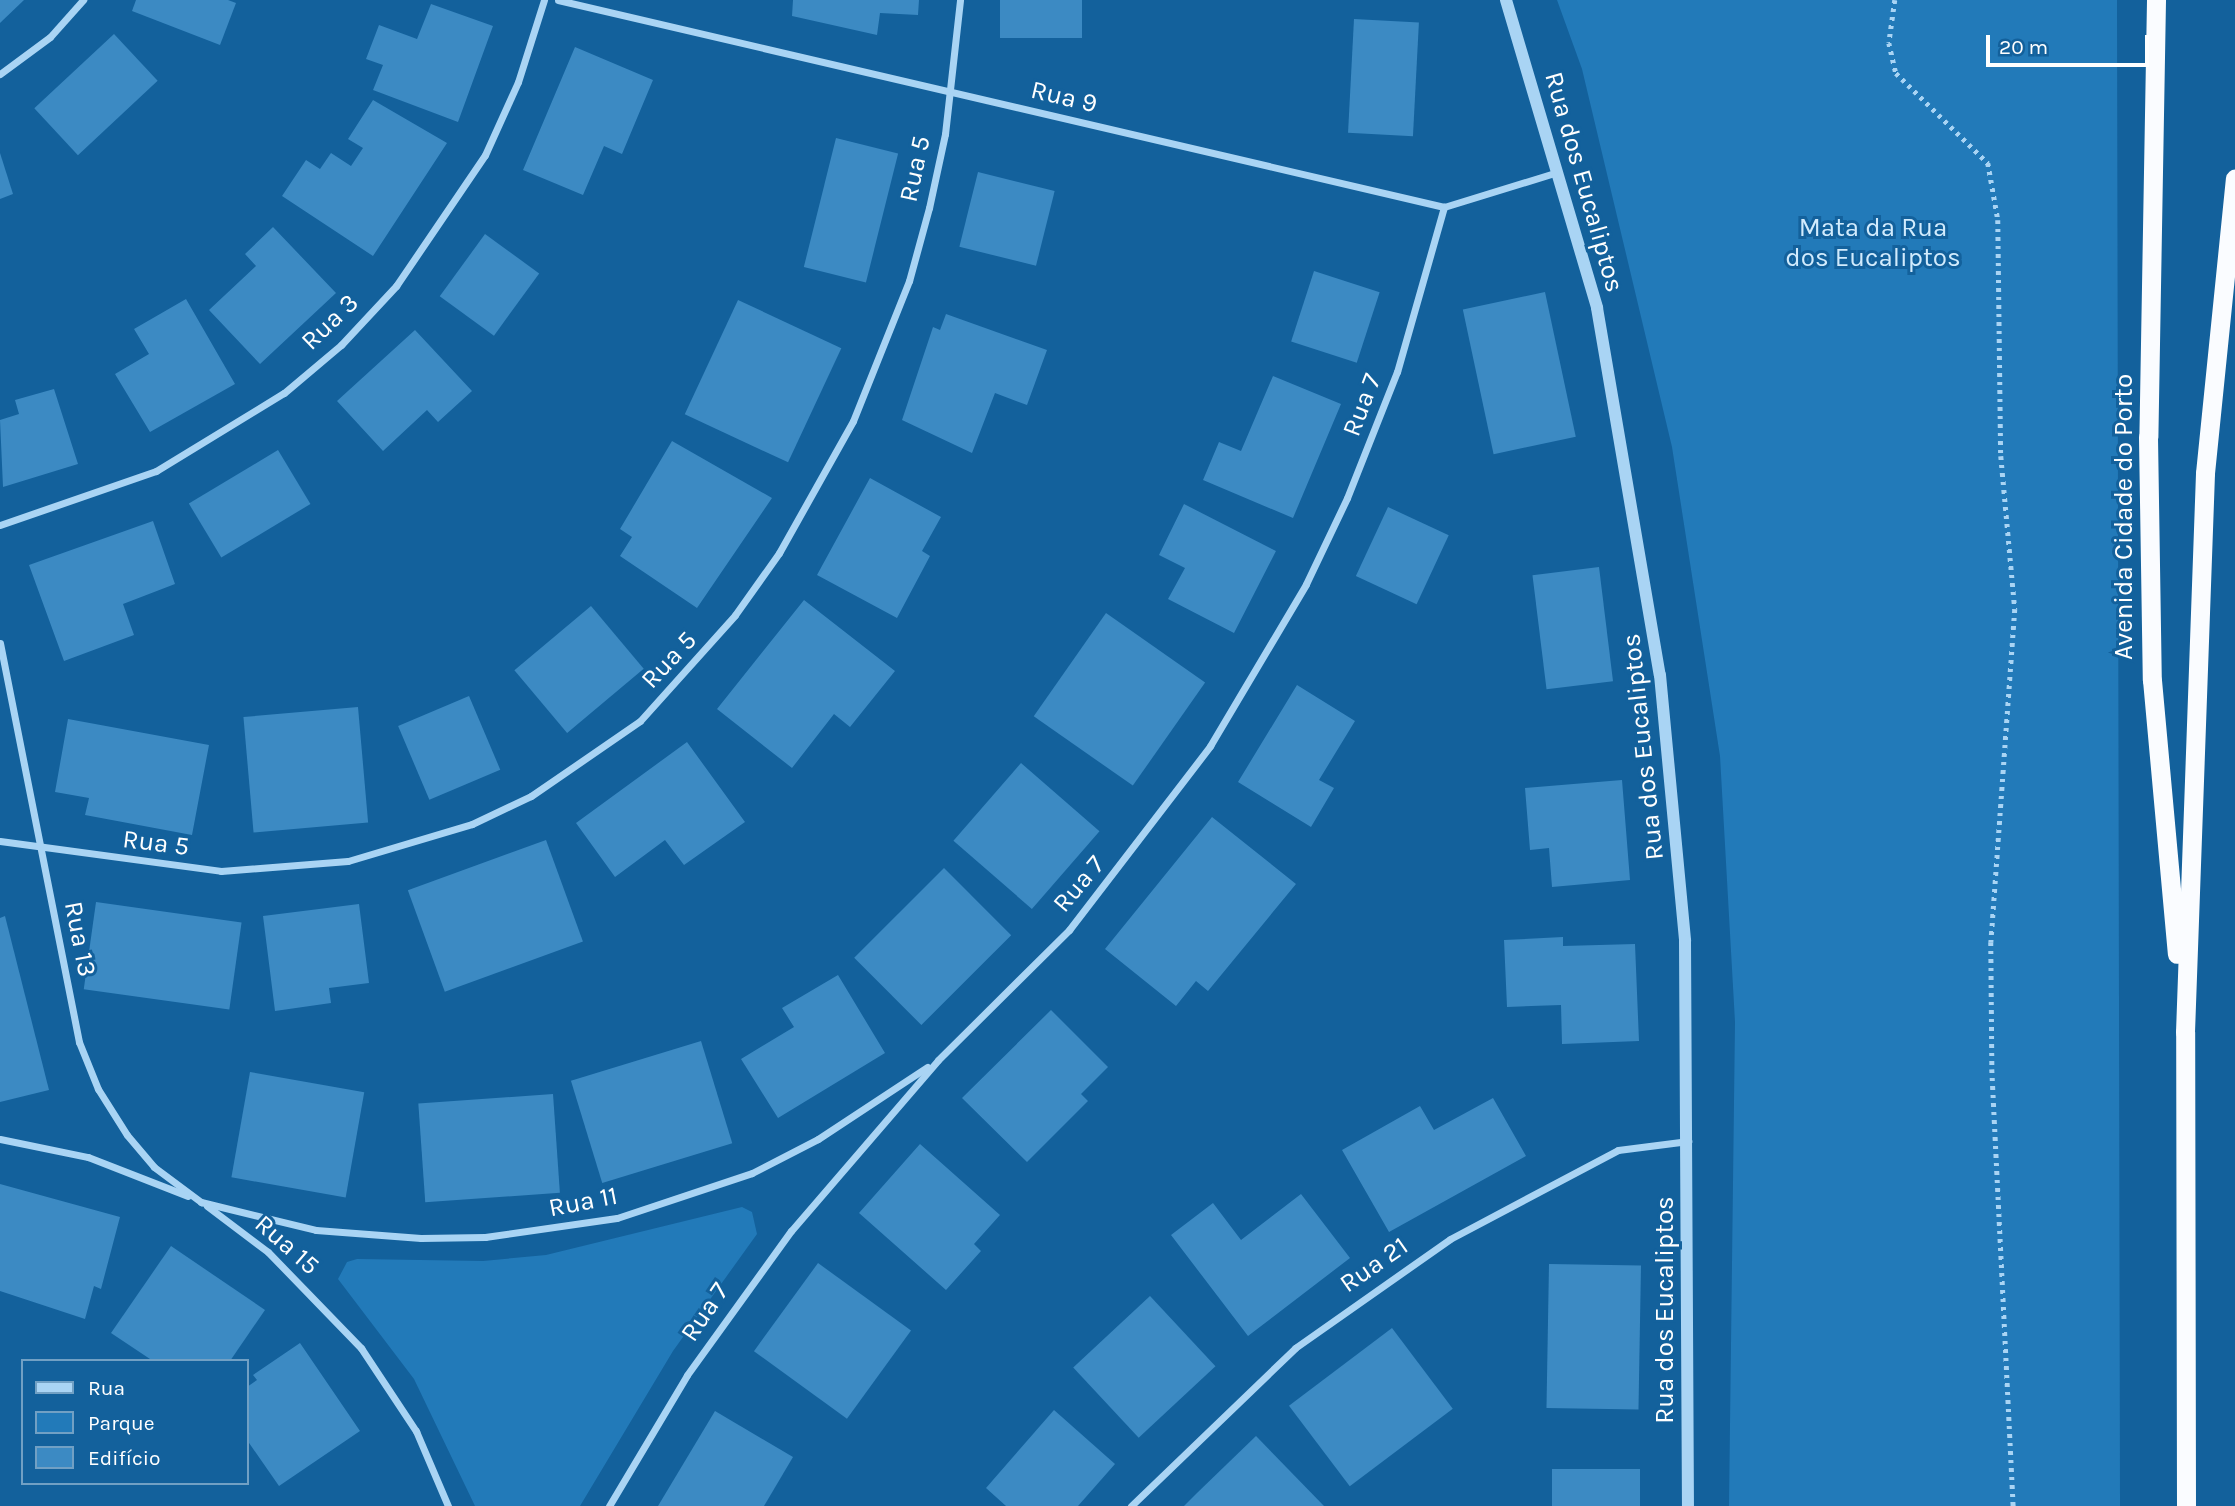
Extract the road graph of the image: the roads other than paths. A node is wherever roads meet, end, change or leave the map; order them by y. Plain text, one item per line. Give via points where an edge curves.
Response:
1 (83, 0) edge
2 (544, 0) edge
3 (558, 0) edge
4 (960, 0) edge
5 (1506, 0) edge
6 (2156, 0) edge
7 (0, 74) edge
8 (950, 92) junction
9 (1559, 172) junction
10 (2235, 179) edge
11 (1444, 207) junction
12 (0, 525) edge
13 (0, 643) edge
14 (0, 841) edge
15 (40, 846) junction
16 (2185, 1032) junction
17 (938, 1060) junction
18 (0, 1139) edge
19 (1689, 1142) junction
20 (201, 1202) junction
21 (449, 1506) edge
22 (609, 1506) edge
23 (1131, 1506) edge
24 (1688, 1506) edge
25 (2186, 1506) edge

1 - 7 street via 50,37
2 - 12 street, Rua 3 via 518,82 485,155 396,286 341,345 284,393 156,471
3 - 8 street, Rua 9
4 - 8 street, Rua 5
5 - 9 street, Rua dos Eucaliptos
6 - 16 highway, Avenida Cidade do Porto via 2148,437 2152,680
8 - 11 street, Rua 9
8 - 15 street, Rua 5 via 909,281 853,421 779,554 735,615 640,721 531,796 472,824 348,861 221,871
9 - 11 street
9 - 19 street, Rua dos Eucaliptos via 1618,412 1660,675 1685,941
10 - 16 highway via 2205,473
11 - 17 street, Rua 7 via 1382,412 1336,523 1260,667 1129,857 1069,930
13 - 15 street, Rua 13
14 - 15 street, Rua 5
15 - 20 street, Rua 13 via 79,1042 98,1089 154,1167
16 - 25 highway
17 - 20 street, Rua 11 via 818,1139 752,1172 617,1218 498,1236 421,1238 316,1230
17 - 22 street, Rua 7 via 750,1283
18 - 20 street, Rua 15 via 88,1157
19 - 23 street, Rua 21 via 1618,1150 1427,1254 1295,1348
19 - 24 street, Rua dos Eucaliptos
20 - 21 street, Rua 15 via 268,1252 362,1348 416,1431

